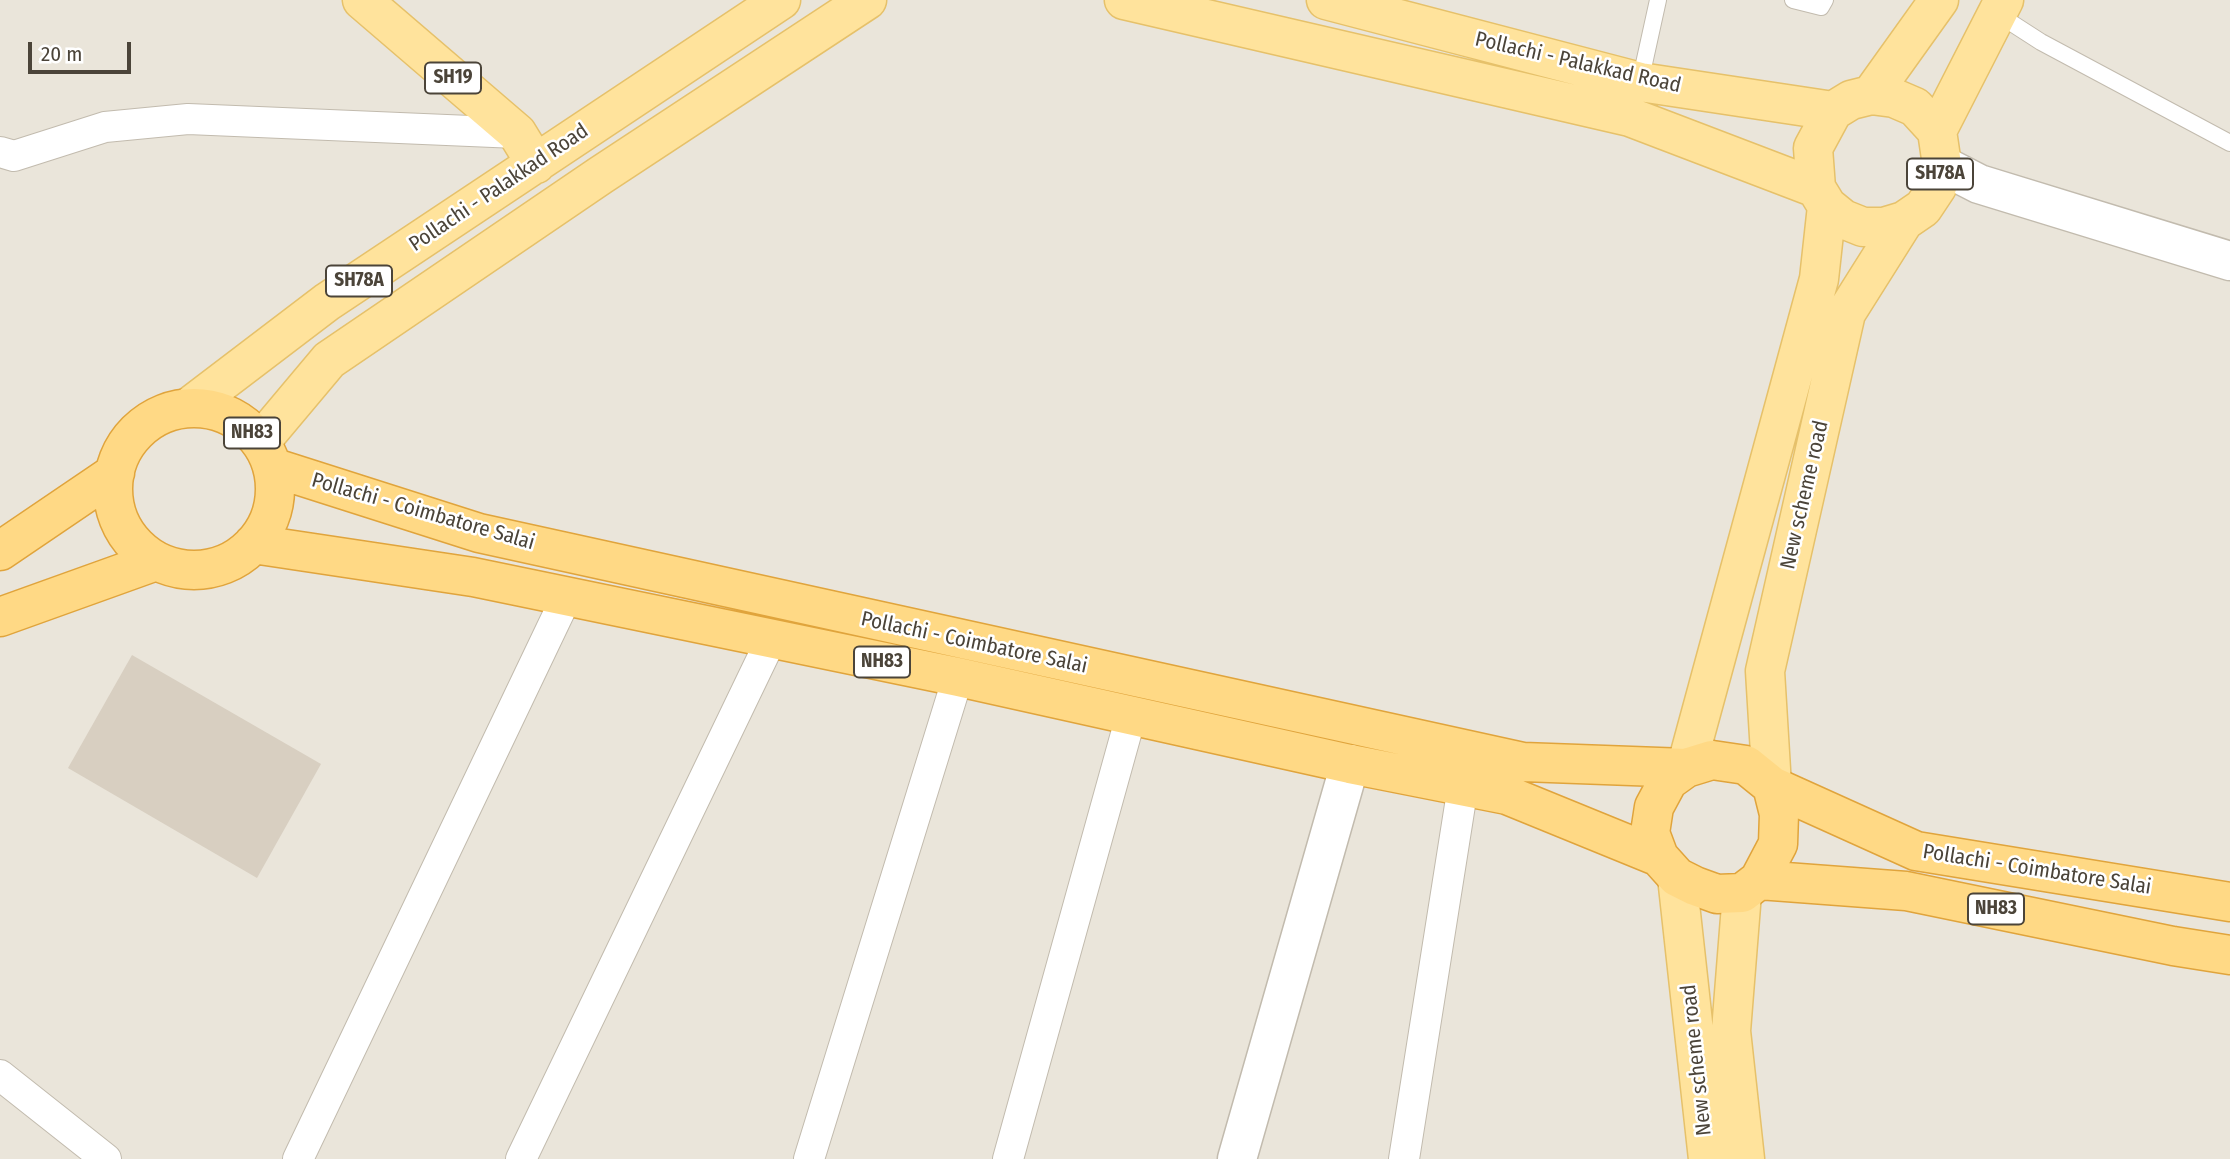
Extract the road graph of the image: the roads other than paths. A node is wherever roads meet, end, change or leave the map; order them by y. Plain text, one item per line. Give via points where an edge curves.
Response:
1 (362, 0) edge
2 (781, 0) edge
3 (867, 0) edge
4 (1124, 0) edge
5 (1326, 0) edge
6 (1658, 0) edge
7 (1793, 0) edge
8 (1825, 0) edge
9 (1939, 0) edge
10 (2000, 7) edge
11 (1640, 82) junction
12 (1871, 95) junction
13 (1833, 111) junction
14 (2230, 143) edge
15 (526, 148) junction
16 (0, 152) edge
17 (1939, 161) junction
18 (1821, 197) junction
19 (1904, 221) junction
20 (2230, 261) edge
21 (189, 407) junction
22 (266, 454) junction
23 (115, 472) junction
24 (253, 544) junction
25 (0, 551) edge
26 (156, 561) junction
27 (567, 596) junction
28 (0, 617) edge
29 (771, 640) junction
30 (958, 677) junction
31 (1131, 716) junction
32 (1350, 764) junction
33 (1686, 768) junction
34 (1463, 786) junction
35 (1772, 786) junction
36 (1668, 867) junction
37 (1751, 886) junction
38 (2230, 902) edge
39 (2230, 955) edge
40 (0, 1075) edge
41 (106, 1159) edge
42 (298, 1159) edge
43 (522, 1159) edge
44 (809, 1159) edge
45 (1008, 1159) edge
46 (1237, 1159) edge
47 (1404, 1159) edge
48 (1708, 1159) edge
49 (1745, 1159) edge

1 - 15 main road, SH19
2 - 15 main road, Pollachi - Palakkad Road / SH78A
3 - 22 main road via 329,360
4 - 18 main road via 1630,117
5 - 11 main road, Pollachi - Palakkad Road
6 - 11 lane
7 - 8 lane via 1821,7
9 - 12 main road
10 - 14 lane via 2041,42
10 - 17 main road, SH78A
11 - 13 main road, Pollachi - Palakkad Road
12 - 13 main road
12 - 17 main road, SH78A via 1914,107
13 - 18 main road via 1812,148
15 - 16 street via 188,119 105,127 14,156
15 - 21 main road, Pollachi - Palakkad Road / SH78A
17 - 19 main road, SH78A via 1923,208
17 - 20 street via 1979,184
18 - 19 main road, SH78A via 1843,219 1863,227
18 - 33 main road, New scheme road via 1819,279
19 - 35 main road, New scheme road via 1846,313 1765,671
21 - 22 highway, Pollachi - Coimbatore Salai / NH83 via 216,410 241,422
21 - 23 highway, Pollachi - Coimbatore Salai / NH83 via 162,414 140,428 124,448
22 - 24 highway, Pollachi - Coimbatore Salai / NH83 via 275,494 268,521
22 - 33 highway, Pollachi - Coimbatore Salai / NH83 via 479,533 1523,762
23 - 25 highway
23 - 26 highway, Pollachi - Coimbatore Salai / NH83 via 114,499 121,524 135,545
24 - 26 highway, Pollachi - Coimbatore Salai / NH83 via 231,561 207,569 181,569
24 - 27 highway, Pollachi - Coimbatore Salai / NH83
26 - 28 highway
27 - 29 highway, Pollachi - Coimbatore Salai / NH83
27 - 42 street
29 - 30 highway, Pollachi - Coimbatore Salai / NH83
29 - 43 street
30 - 31 highway, Pollachi - Coimbatore Salai / NH83
30 - 44 street
31 - 32 highway, Pollachi - Coimbatore Salai / NH83
31 - 45 street
32 - 34 highway, Pollachi - Coimbatore Salai / NH83
32 - 46 street
33 - 35 highway, Pollachi - Coimbatore Salai / NH83 via 1713,760 1746,765
33 - 36 highway via 1668,781 1654,807 1650,833
34 - 36 highway, Pollachi - Coimbatore Salai / NH83 via 1517,797
34 - 47 street
35 - 37 highway via 1779,814 1778,844
35 - 38 highway, Pollachi - Coimbatore Salai / NH83 via 1916,850
36 - 37 highway, Pollachi - Coimbatore Salai / NH83 via 1695,886 1717,894
36 - 48 main road, New scheme road
37 - 39 highway, Pollachi - Coimbatore Salai / NH83 via 1906,891
37 - 49 main road, New scheme road via 1731,1031
40 - 41 street

